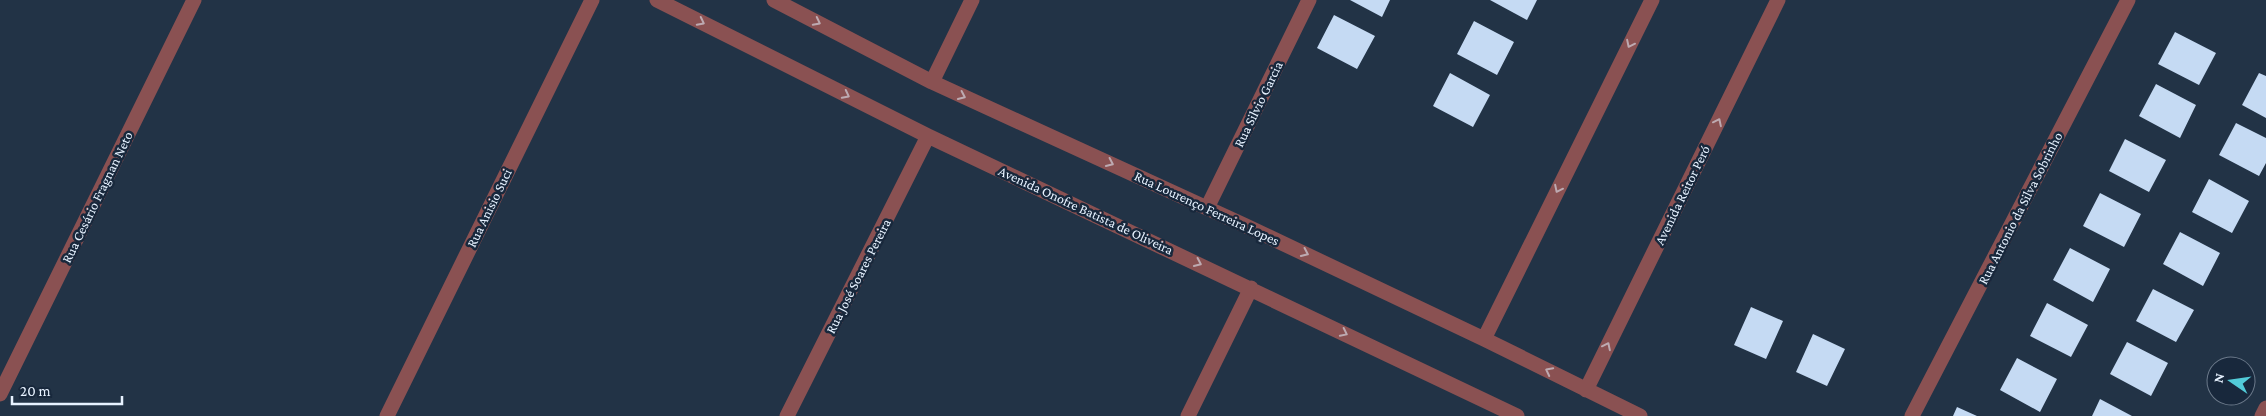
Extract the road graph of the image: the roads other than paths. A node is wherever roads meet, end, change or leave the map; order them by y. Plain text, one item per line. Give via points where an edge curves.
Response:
1 (194, 0) edge
2 (592, 0) edge
3 (657, 0) edge
4 (774, 0) edge
5 (972, 0) edge
6 (1309, 0) edge
7 (1652, 0) edge
8 (1778, 0) edge
9 (2128, 0) edge
10 (932, 82) junction
11 (928, 136) junction
12 (1207, 208) junction
13 (1251, 288) junction
14 (1484, 339) junction
15 (1586, 390) junction
16 (0, 394) edge
17 (2266, 408) edge
18 (387, 416) edge
19 (787, 416) edge
20 (1188, 416) edge
21 (1516, 416) edge
22 (1640, 416) edge
23 (1912, 416) edge
24 (2262, 416) edge

1 - 16 street, Rua Cesário Fragnan Neto
2 - 18 street, Rua Anisio Suci
3 -> 11 street, Avenida Onofre Batista de Oliveira
4 -> 10 street, Rua Lourenço Ferreira Lopes
5 - 10 street
6 - 12 street, Rua Silvio Garcia
7 -> 14 street
15 -> 8 street, Avenida Reitor Peró
9 - 23 street, Rua Antonio da Silva Sobrinho
10 -> 12 street, Rua Lourenço Ferreira Lopes
11 -> 13 street, Avenida Onofre Batista de Oliveira
11 - 19 street, Rua José Soares Pereira
12 -> 14 street, Rua Lourenço Ferreira Lopes
13 - 20 street
13 -> 21 street, Avenida Onofre Batista de Oliveira
15 -> 14 street, Rua Lourenço Ferreira Lopes
15 - 22 street, Rua Lourenço Ferreira Lopes
17 - 24 street

